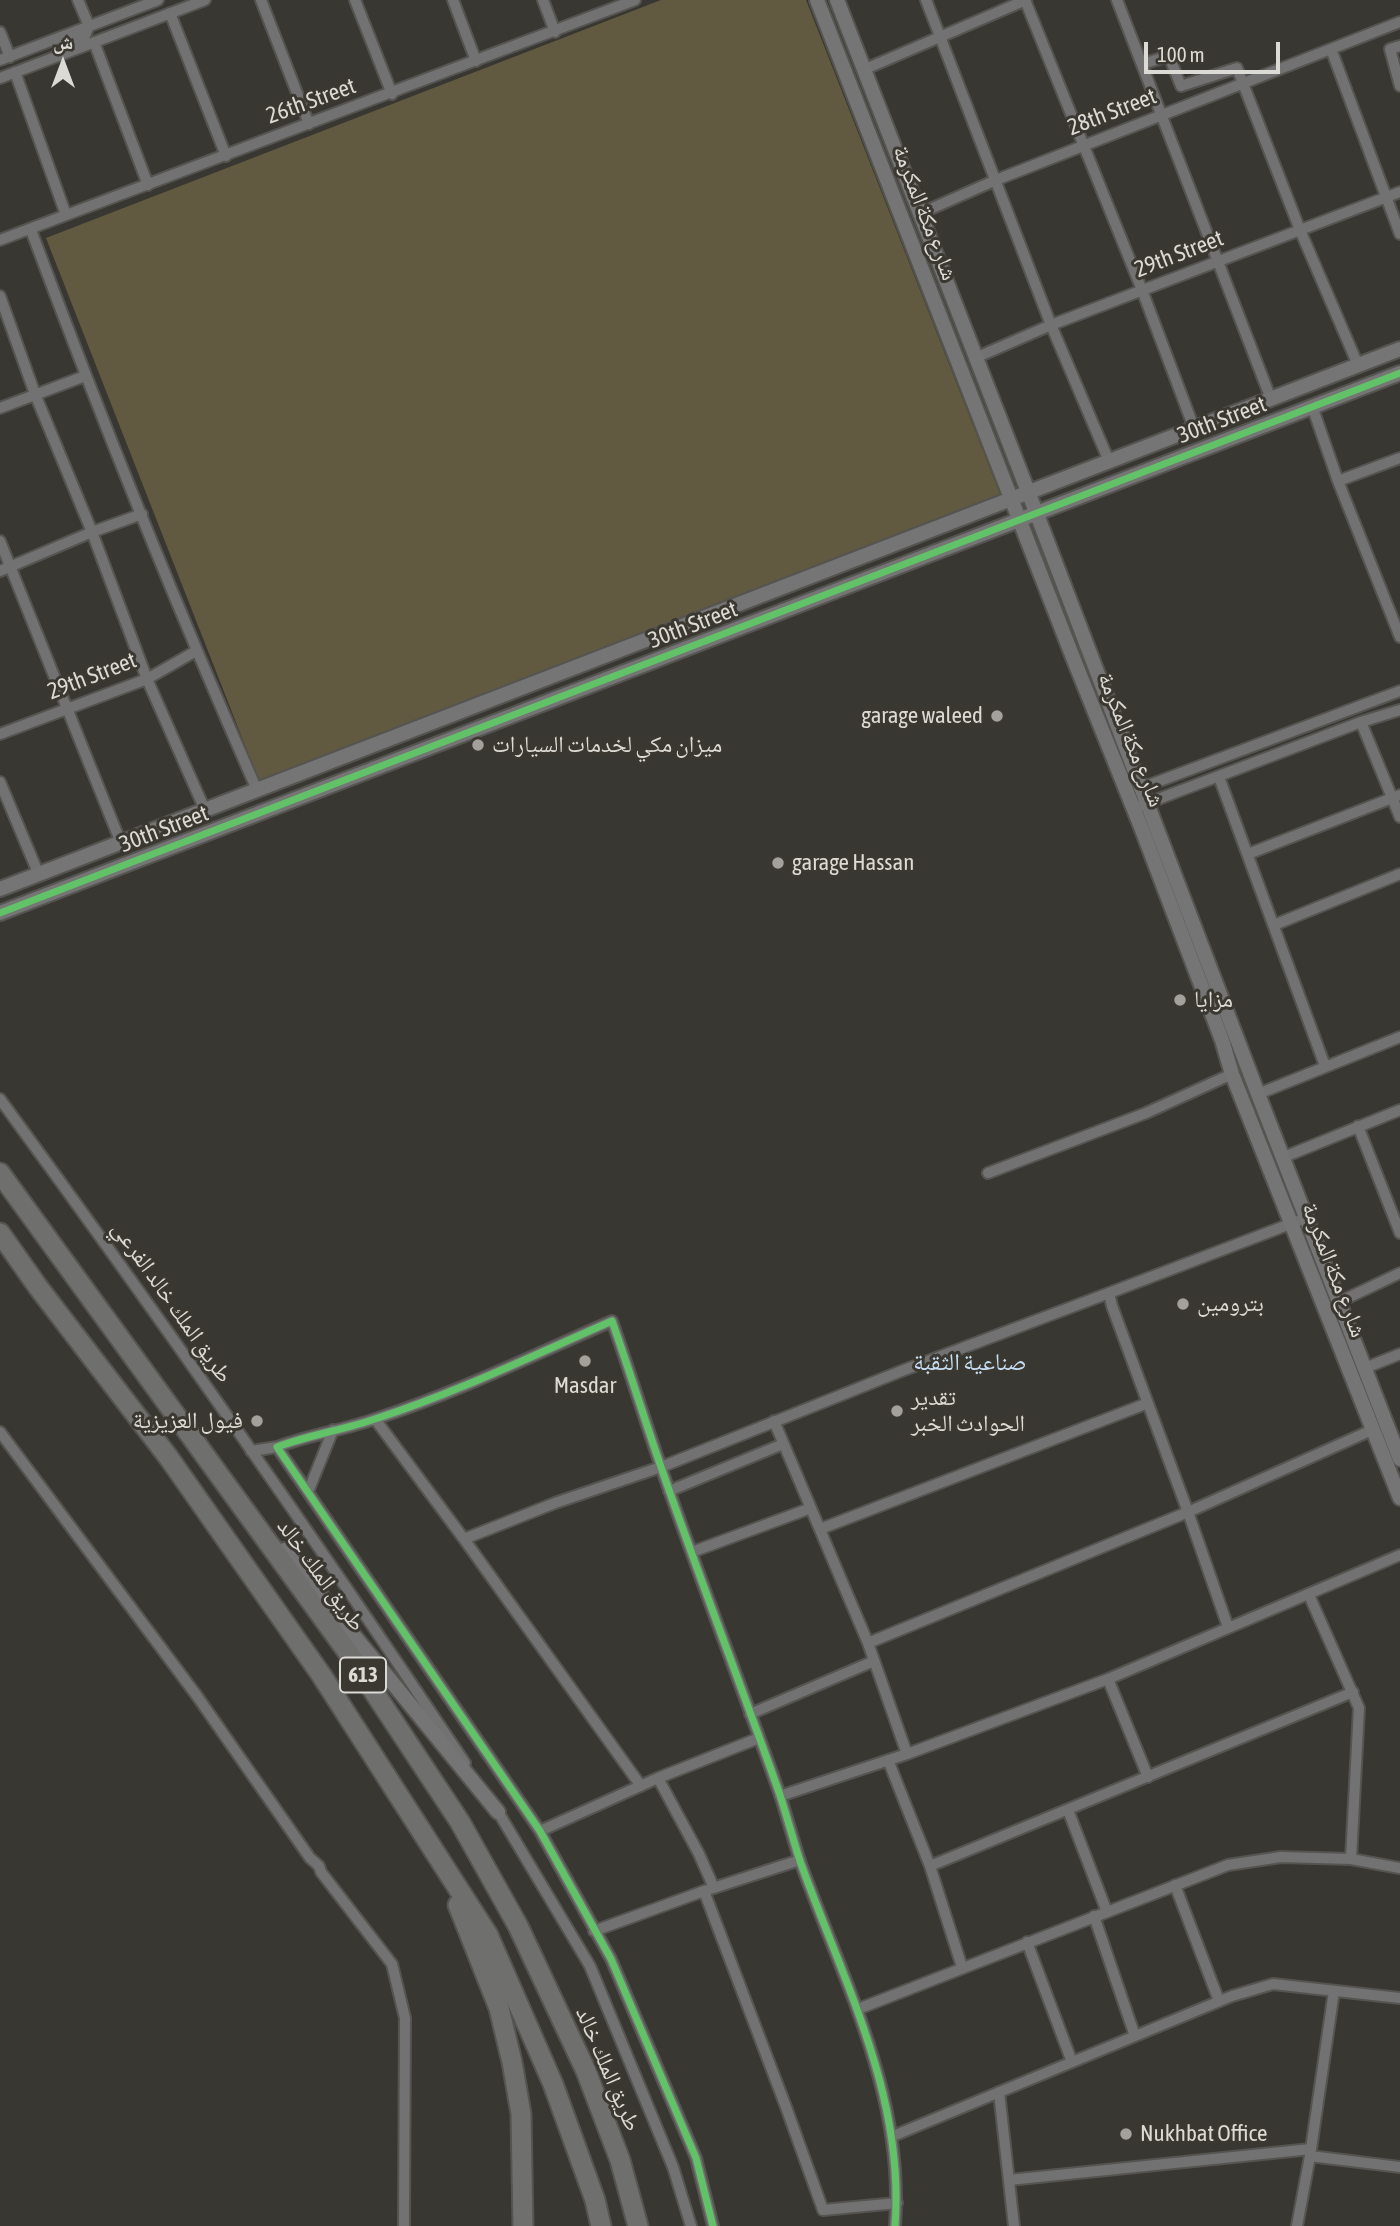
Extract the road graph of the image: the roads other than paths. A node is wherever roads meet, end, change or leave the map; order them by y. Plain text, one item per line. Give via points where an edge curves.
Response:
1 (78, 0) edge
2 (158, 0) edge
3 (205, 0) edge
4 (261, 0) edge
5 (355, 0) edge
6 (453, 0) edge
7 (543, 0) edge
8 (635, 0) edge
9 (817, 0) edge
10 (836, 0) edge
11 (926, 0) edge
12 (1025, 0) edge
13 (1117, 0) edge
14 (170, 13) junction
15 (1400, 22) edge
16 (89, 26) junction
17 (0, 32) edge
18 (555, 32) junction
19 (940, 35) junction
20 (94, 42) junction
21 (1400, 46) edge
22 (1331, 49) junction
23 (5, 59) edge
24 (477, 61) junction
25 (1142, 64) junction
26 (863, 70) junction
27 (15, 72) junction
28 (0, 78) edge
29 (1242, 84) junction
30 (1400, 86) edge
31 (392, 94) junction
32 (1162, 115) junction
33 (309, 124) junction
34 (1084, 146) junction
35 (226, 156) junction
36 (996, 180) junction
37 (148, 185) junction
38 (1400, 192) edge
39 (1385, 198) junction
40 (919, 214) junction
41 (66, 215) junction
42 (32, 229) junction
43 (1300, 230) junction
44 (1400, 234) edge
45 (0, 240) edge
46 (1218, 261) junction
47 (1142, 290) junction
48 (0, 296) edge
49 (1051, 325) junction
50 (1400, 349) edge
51 (975, 358) junction
52 (1358, 365) junction
53 (1400, 373) edge
54 (85, 376) junction
55 (35, 394) junction
56 (1271, 399) junction
57 (1312, 407) junction
58 (0, 408) edge
59 (1194, 428) junction
60 (1400, 458) edge
61 (1109, 461) junction
62 (1338, 481) junction
63 (1029, 493) junction
64 (1011, 499) junction
65 (1036, 512) junction
66 (142, 514) junction
67 (1018, 519) junction
68 (92, 532) junction
69 (0, 541) edge
70 (5, 569) edge
71 (1400, 637) edge
72 (196, 651) junction
73 (147, 679) junction
74 (1400, 691) edge
75 (66, 708) junction
76 (1400, 710) edge
77 (1361, 722) junction
78 (0, 734) edge
79 (1219, 778) junction
80 (0, 782) edge
81 (1141, 788) junction
82 (257, 790) junction
83 (1396, 797) edge
84 (1141, 806) junction
85 (205, 810) junction
86 (1400, 817) edge
87 (121, 842) junction
88 (1248, 854) junction
89 (1400, 874) edge
90 (39, 875) junction
91 (0, 890) edge
92 (0, 913) edge
93 (1274, 925) junction
94 (1400, 1037) edge
95 (1325, 1066) junction
96 (1233, 1074) junction
97 (1258, 1094) junction
98 (0, 1099) edge
99 (1400, 1110) edge
100 (1358, 1126) junction
101 (1284, 1157) junction
102 (0, 1173) edge
103 (988, 1173) dead end
104 (1307, 1217) junction
105 (1291, 1223) junction
106 (0, 1233) edge
107 (1400, 1233) edge
108 (1400, 1273) edge
109 (1109, 1293) junction
110 (1339, 1302) junction
111 (1400, 1354) edge
112 (1348, 1367) junction
113 (1367, 1373) junction
114 (1148, 1403) junction
115 (374, 1419) junction
116 (774, 1421) junction
117 (333, 1430) junction
118 (1372, 1430) junction
119 (0, 1432) edge
120 (1395, 1432) edge
121 (783, 1444) junction
122 (277, 1447) junction
123 (199, 1449) junction
124 (251, 1451) junction
125 (1400, 1459) edge
126 (660, 1466) junction
127 (308, 1492) junction
128 (670, 1492) junction
129 (1400, 1498) edge
130 (811, 1508) junction
131 (1188, 1512) junction
132 (820, 1529) junction
133 (464, 1539) junction
134 (692, 1552) junction
135 (1400, 1555) edge
136 (1310, 1595) junction
137 (1228, 1627) junction
138 (868, 1643) junction
139 (874, 1661) junction
140 (1108, 1679) junction
141 (1353, 1692) junction
142 (750, 1714) junction
143 (759, 1738) junction
144 (907, 1754) junction
145 (888, 1760) junction
146 (1147, 1777) junction
147 (658, 1778) junction
148 (642, 1786) junction
149 (780, 1796) junction
150 (1068, 1810) junction
151 (498, 1812) junction
152 (540, 1831) junction
153 (430, 1843) junction
154 (1351, 1859) junction
155 (800, 1860) junction
156 (930, 1866) junction
157 (1400, 1868) edge
158 (1175, 1885) junction
159 (709, 1889) junction
160 (1107, 1912) junction
161 (1094, 1916) junction
162 (594, 1931) junction
163 (1027, 1942) junction
164 (962, 1967) junction
165 (1334, 1991) junction
166 (1400, 1998) edge
167 (1219, 2001) junction
168 (858, 2009) junction
169 (1135, 2036) junction
170 (1072, 2062) junction
171 (999, 2092) junction
172 (893, 2136) junction
173 (1311, 2152) junction
174 (1400, 2167) edge
175 (521, 2169) junction
176 (1009, 2180) junction
177 (897, 2203) junction
178 (404, 2226) edge
179 (517, 2226) edge
180 (523, 2226) edge
181 (601, 2226) edge
182 (638, 2226) edge
183 (691, 2226) edge
184 (713, 2226) edge
185 (895, 2226) edge
186 (1014, 2226) edge
187 (1297, 2226) edge

1 - 16 street
2 - 16 street
3 - 14 street
4 - 33 street
5 - 31 street
6 - 24 street
7 - 18 street
8 - 18 street, 26th Street
9 - 64 main road, شارع مكة المكرمة
10 - 26 main road, شارع مكة المكرمة
11 - 19 street
12 - 19 street
12 - 34 street
13 - 25 street
14 - 20 street
14 - 35 street
15 - 22 street, 28th Street
16 - 23 street
17 - 23 street
18 - 24 street, 26th Street
19 - 26 street
19 - 36 street
20 - 27 street
20 - 37 street
21 - 30 street via 1390,49
22 - 29 street, 28th Street
22 - 39 street
24 - 31 street, 26th Street
25 - 29 street via 1169,56 1181,86 1237,68
25 - 32 street
26 - 40 main road, شارع مكة المكرمة
27 - 28 street
27 - 41 street
29 - 32 street, 28th Street
29 - 43 street
31 - 33 street, 26th Street
32 - 34 street, 28th Street
32 - 46 street
33 - 35 street, 26th Street
34 - 36 street, 28th Street
34 - 47 street
35 - 37 street, 26th Street
36 - 40 street, 28th Street
36 - 49 street
37 - 41 street, 26th Street
38 - 39 street, 29th Street
39 - 43 street, 29th Street
39 - 44 street
40 - 51 main road, شارع مكة المكرمة
41 - 42 street, 26th Street
42 - 45 street, 26th Street
42 - 54 street
43 - 46 street, 29th Street
43 - 52 street
46 - 47 street, 29th Street
46 - 56 street
47 - 49 street, 29th Street
47 - 59 street
48 - 55 street
49 - 51 street, 29th Street
49 - 61 street
50 - 52 main road, 30th Street
51 - 63 main road, شارع مكة المكرمة
52 - 56 main road, 30th Street
53 - 57 main road, 30th Street
54 - 55 street
54 - 66 street
55 - 58 street
55 - 68 street
56 - 59 main road, 30th Street
57 - 62 street
57 - 65 main road, 30th Street
59 - 61 main road, 30th Street
60 - 62 street
61 - 63 main road, 30th Street
62 - 71 street
63 - 64 main road, 30th Street
63 - 65 main road, شارع مكة المكرمة
64 - 67 main road, شارع مكة المكرمة
64 - 82 main road, 30th Street
65 - 67 main road, 30th Street
65 - 81 main road, شارع مكة المكرمة
66 - 68 street
66 - 72 street
67 - 84 main road, شارع مكة المكرمة
67 - 92 main road, 30th Street
68 - 70 street
68 - 73 street
69 - 70 street
70 - 75 street
72 - 73 street, 29th Street
72 - 82 street
73 - 75 street, 29th Street
73 - 85 street
74 - 81 street
75 - 78 street, 29th Street
75 - 87 street
76 - 77 street
77 - 79 street
77 - 83 street
79 - 84 street
79 - 88 street
80 - 90 street
81 - 84 main road, شارع مكة المكرمة
82 - 85 main road, 30th Street
83 - 86 street
83 - 88 street
84 - 96 main road, شارع مكة المكرمة
84 - 97 main road, شارع مكة المكرمة
85 - 87 main road, 30th Street
87 - 90 main road, 30th Street
88 - 93 street
89 - 93 street
90 - 91 main road, 30th Street
93 - 95 street
94 - 95 street
95 - 97 street
96 - 103 street via 1146,1113
96 - 105 main road, شارع مكة المكرمة
97 - 101 main road, شارع مكة المكرمة
98 - 124 street, طريق الملك خالد الفرعي
99 - 100 street
100 - 101 street
100 - 107 street
101 - 104 main road, شارع مكة المكرمة
102 - 123 highway, طريق الملك خالد / 613
104 - 105 street
104 - 110 main road, شارع مكة المكرمة
105 - 109 street
105 - 112 main road, شارع مكة المكرمة
106 - 153 highway, 613 via 169,1458 322,1676
108 - 110 street
109 - 114 street
109 - 116 street
110 - 113 main road, شارع مكة المكرمة
111 - 113 street
112 - 113 main road via 1362,1379
112 - 118 main road, شارع مكة المكرمة
113 - 120 main road, شارع مكة المكرمة
114 - 131 street
114 - 132 street
115 - 117 street
115 - 126 street via 612,1321
115 - 133 street
116 - 121 street
116 - 126 street
117 - 122 street
117 - 127 street
118 - 129 main road, شارع مكة المكرمة
118 - 131 street
119 - 178 street via 392,1964 405,2018
120 - 125 main road, شارع مكة المكرمة
121 - 128 street
121 - 130 street
122 - 124 street
122 - 127 street
123 - 151 main road
123 - 182 highway, طريق الملك خالد / 613 via 349,1654 460,1822 518,1926 586,2071 620,2160
124 - 151 street, طريق الملك خالد الفرعي
126 - 128 street
126 - 133 street
127 - 152 street
128 - 134 street
130 - 132 street
130 - 134 street
131 - 137 street
131 - 138 street
132 - 138 street
133 - 148 street
134 - 142 street
135 - 136 street
136 - 137 street
136 - 141 street
137 - 140 street
138 - 139 street
139 - 142 street
139 - 144 street
140 - 144 street
140 - 146 street
141 - 146 street
141 - 154 street via 1359,1708 1359,1732
142 - 143 street
143 - 147 street
143 - 149 street
144 - 145 street
145 - 149 street
145 - 156 street
146 - 150 street
147 - 148 street
147 - 159 street via 699,1854
148 - 152 street
149 - 155 street
150 - 156 street
150 - 160 street
151 - 183 street, طريق الملك خالد الفرعي via 590,1966 673,2167
152 - 162 street
153 - 175 highway via 499,2008 521,2114
153 - 181 highway, 613 via 488,1935 553,2084
154 - 157 street
154 - 158 street via 1281,1857 1228,1865
155 - 159 street
155 - 168 street
156 - 164 street
158 - 160 street
158 - 167 street
159 - 162 street
159 - 177 street via 823,2210
160 - 161 street
161 - 163 street
161 - 169 street
162 - 184 street via 611,1959 696,2158
163 - 164 street
163 - 170 street
164 - 168 street
165 - 166 street
165 - 167 street via 1273,1984
165 - 173 street
167 - 169 street
168 - 172 street
169 - 170 street
170 - 171 street
171 - 172 street
171 - 176 street
172 - 177 street
173 - 174 street
173 - 176 street
173 - 187 street
175 - 179 highway
175 - 180 highway
176 - 186 street
177 - 185 street

